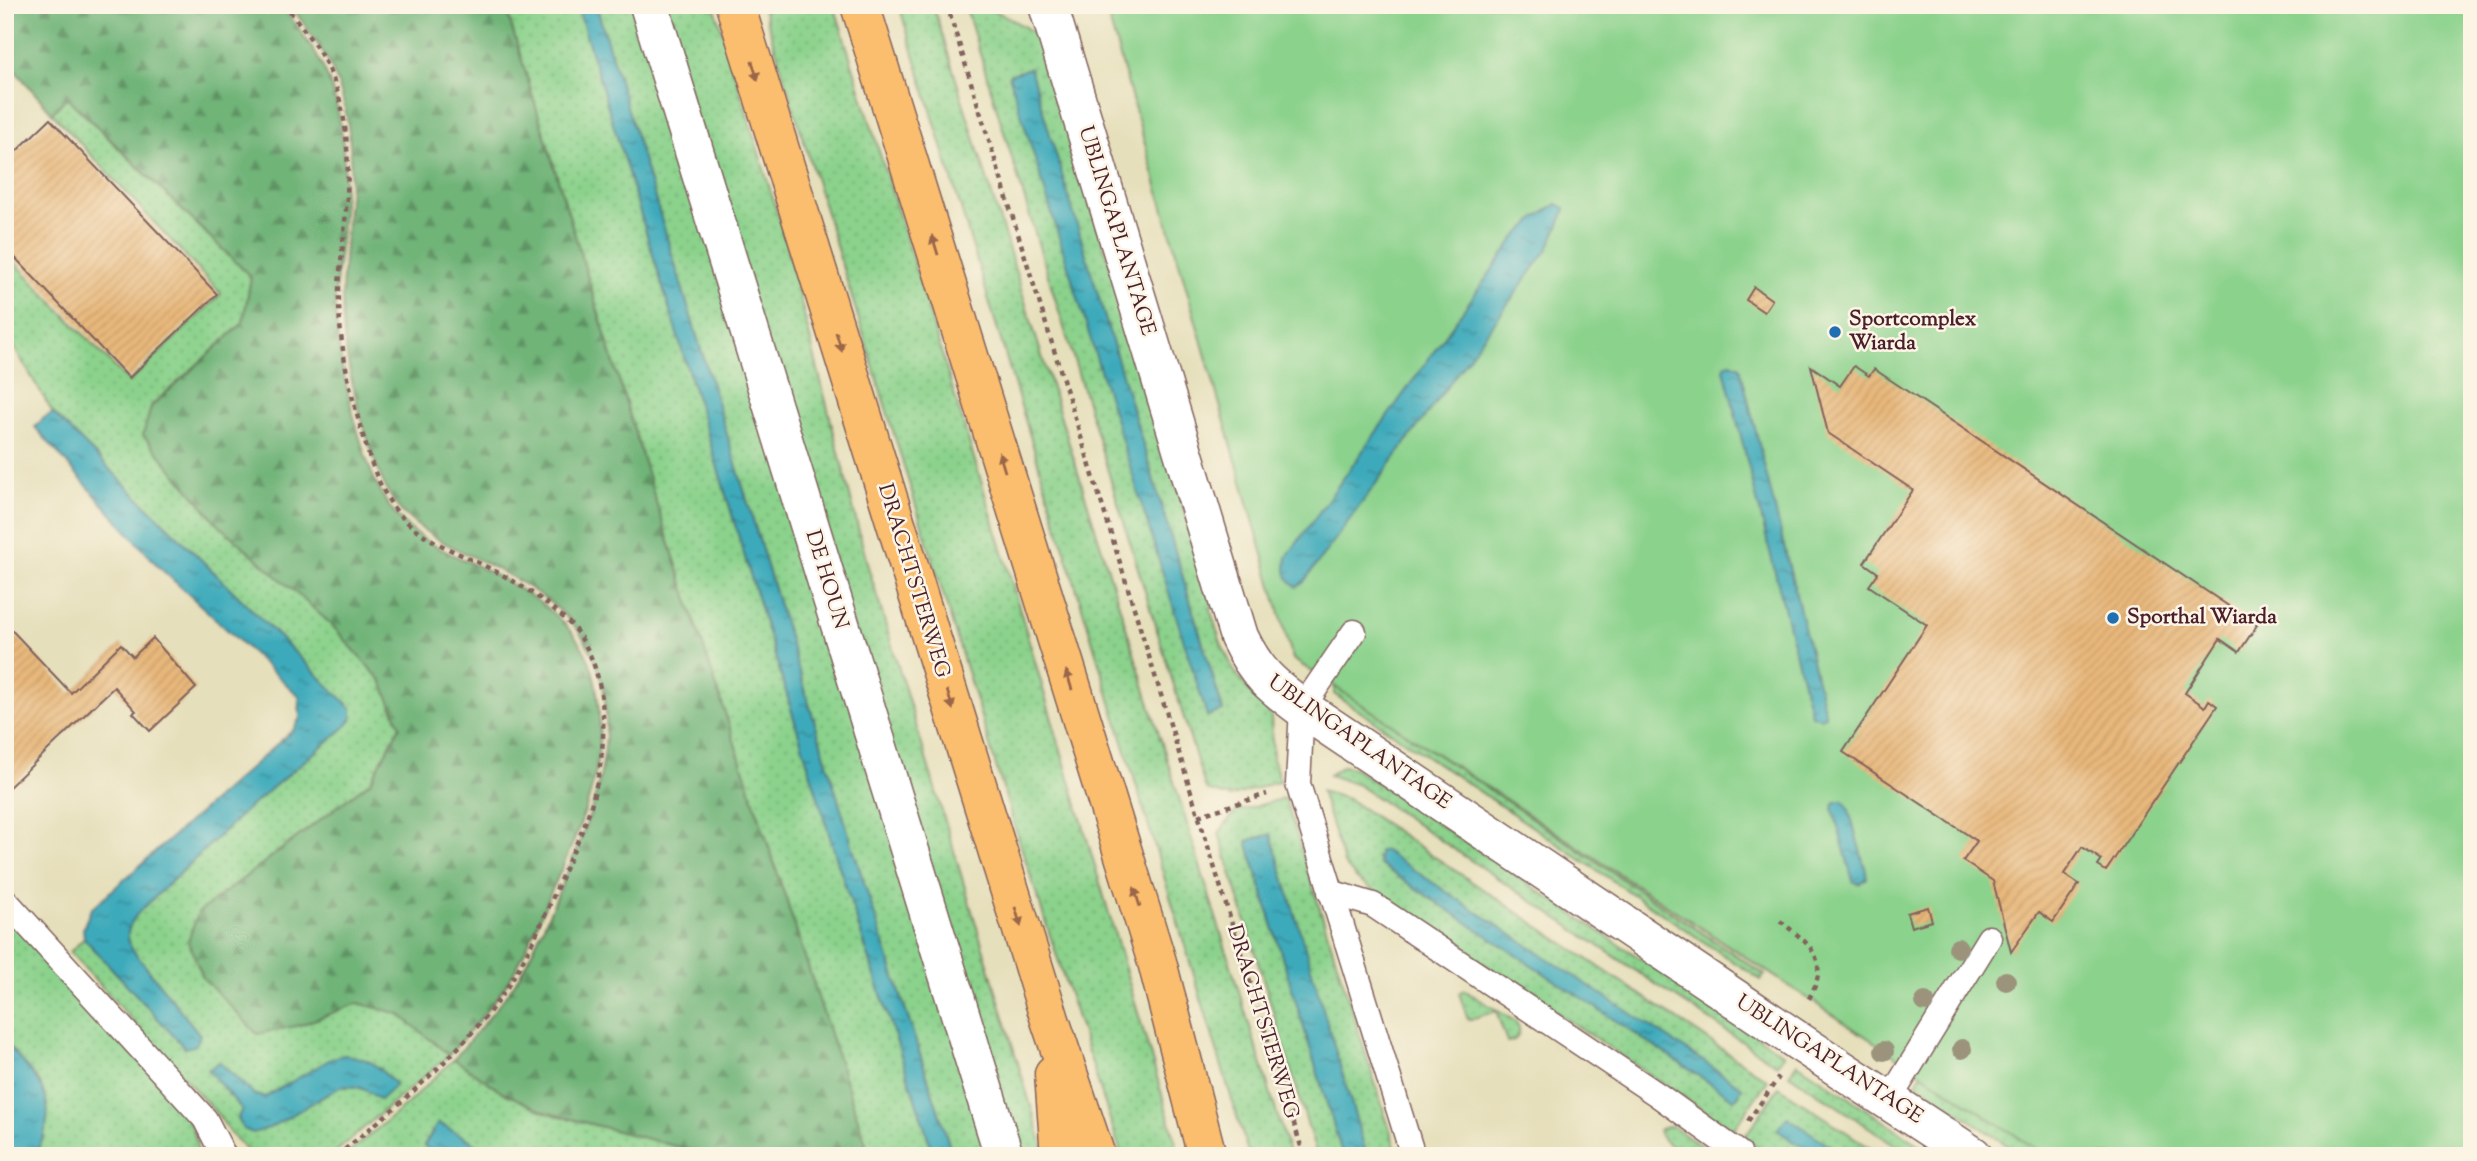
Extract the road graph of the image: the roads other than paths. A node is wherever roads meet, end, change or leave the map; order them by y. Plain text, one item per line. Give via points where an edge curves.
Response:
1 (649, 5) edge
2 (735, 5) edge
3 (860, 5) edge
4 (1044, 7) edge
5 (1354, 632) dead end
6 (1302, 708) junction
7 (1330, 892) junction
8 (5, 900) edge
9 (1989, 938) dead end
10 (1157, 962) junction
11 (1050, 1020) junction
12 (1889, 1100) junction
13 (1735, 1150) road end
14 (223, 1156) edge
15 (1004, 1156) edge
16 (1060, 1156) edge
17 (1096, 1156) edge
18 (1208, 1156) edge
19 (1236, 1156) edge
20 (1413, 1156) edge
21 (1973, 1156) edge

1 - 15 street, DE HOUN
2 -> 11 main road, DRACHTSTERWEG
10 -> 3 main road
4 - 6 street, UBLINGAPLANTAGE via 1239,637 1250,661 1269,683
5 - 6 lane
6 - 7 lane via 1298,784
6 - 12 street, UBLINGAPLANTAGE
7 - 13 lane via 1373,905
7 - 20 lane
8 - 14 lane via 205,1119
9 - 12 lane
10 - 18 main road
10 - 19 main road via 1199,1038
11 - 16 main road
11 - 17 main road, DRACHTSTERWEG
12 - 21 street, UBLINGAPLANTAGE

